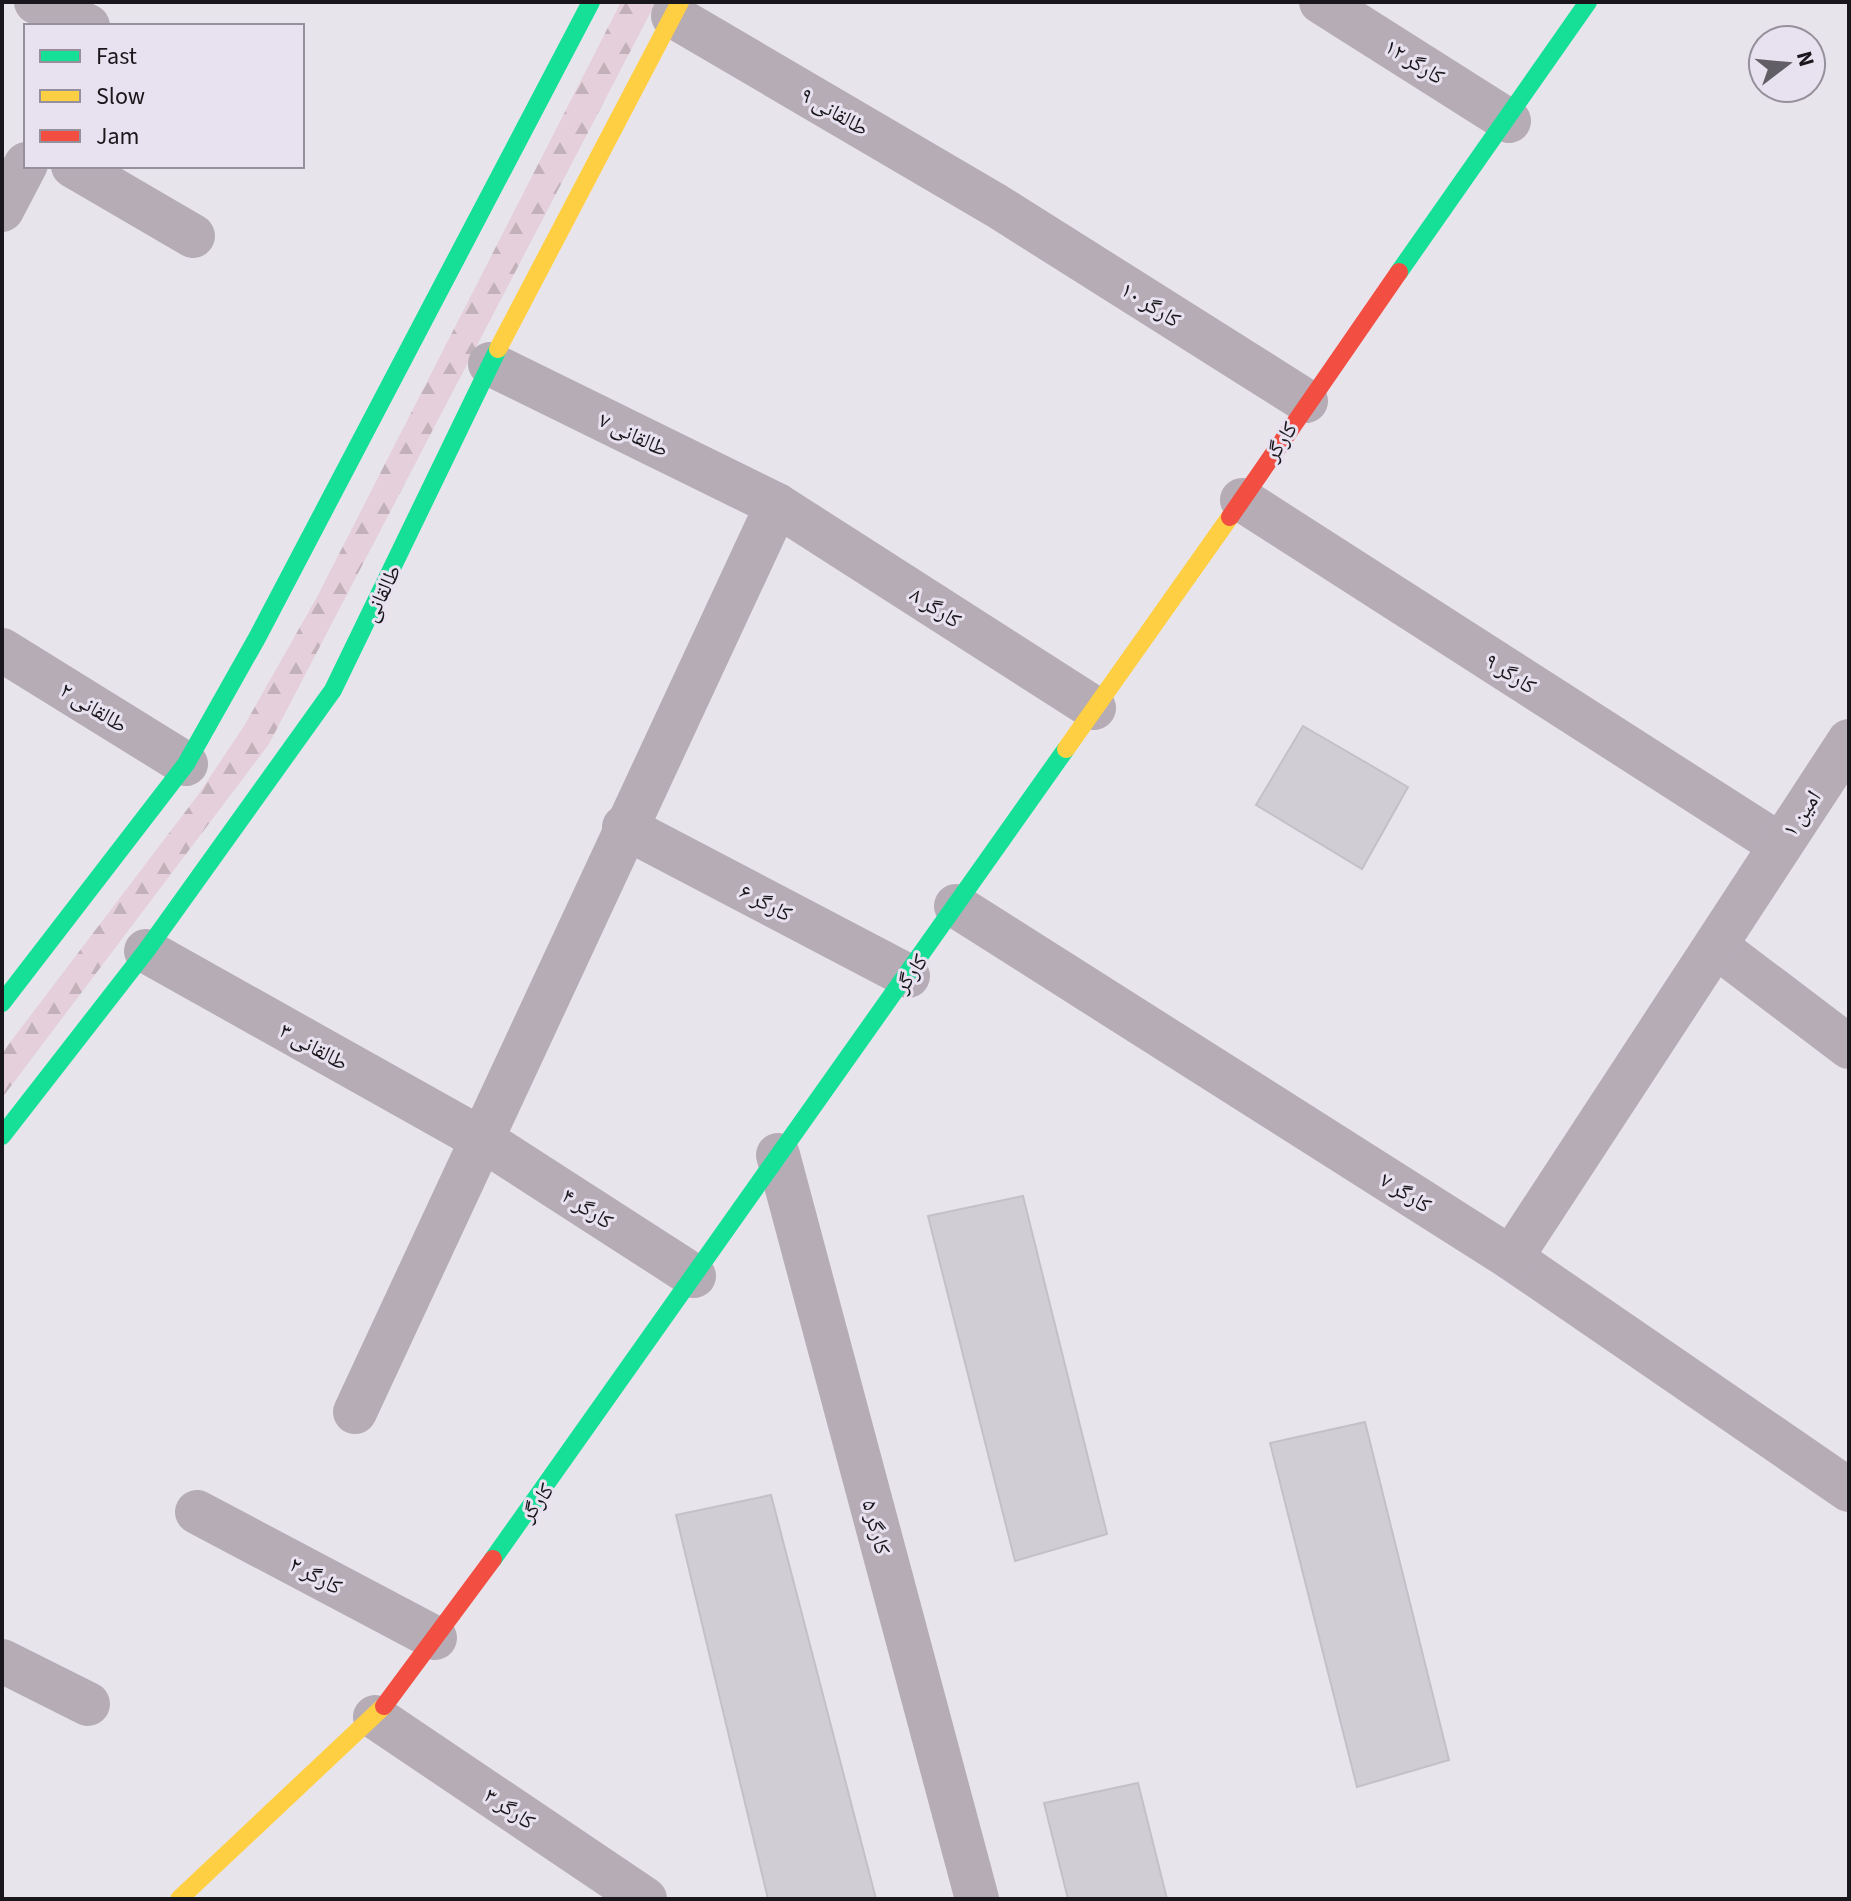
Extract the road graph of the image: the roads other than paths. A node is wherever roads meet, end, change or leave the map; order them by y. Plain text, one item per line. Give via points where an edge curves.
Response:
1 (36, 2) edge
2 (109, 2) edge
3 (591, 2) edge
4 (1321, 2) edge
5 (1588, 2) edge
6 (677, 9) edge
7 (84, 24) edge
8 (97, 24) edge
9 (1509, 121) junction
10 (24, 168) edge
11 (76, 168) edge
12 (997, 206) joint
13 (2, 209) edge
14 (193, 236) dead end
15 (490, 364) junction
16 (1306, 401) junction
17 (1242, 500) junction
18 (777, 505) junction
19 (2, 650) edge
20 (1094, 708) junction
21 (1849, 741) edge
22 (186, 764) junction
23 (624, 827) junction
24 (1780, 845) junction
25 (956, 906) junction
26 (1717, 947) junction
27 (146, 951) junction
28 (908, 976) junction
29 (2, 1003) edge
30 (1849, 1047) edge
31 (2, 1136) edge
32 (483, 1140) junction
33 (778, 1155) junction
34 (1511, 1258) junction
35 (694, 1276) junction
36 (355, 1412) dead end
37 (1849, 1490) edge
38 (197, 1512) dead end
39 (435, 1638) junction
40 (2, 1661) edge
41 (88, 1704) dead end
42 (375, 1717) junction
43 (179, 1899) edge
44 (645, 1899) edge
45 (977, 1899) edge

1 - 7 street
2 - 8 street
3 - 22 main road
4 - 9 street, کارگر ۱۲
5 - 9 main road, کارگر
6 - 12 street, طالقانی ۹
6 - 15 main road, طالقانی
9 - 16 main road, کارگر
10 - 13 street
11 - 14 street
12 - 16 street, کارگر ۱۰
15 - 18 street, طالقانی ۷
15 - 27 main road, طالقانی via 333,690
16 - 17 main road, کارگر
17 - 20 main road, کارگر
17 - 24 street, کارگر ۹
18 - 20 street, کارگر ۸
18 - 23 street
19 - 22 street, طالقانی ۲
20 - 25 main road, کارگر
21 - 24 street, امین ۱
22 - 29 main road
23 - 28 street, کارگر ۶
23 - 32 street
24 - 26 street, امین ۱
25 - 28 main road, کارگر
25 - 34 street, کارگر ۷
26 - 30 street
26 - 34 street, امین ۱
27 - 31 main road, طالقانی
27 - 32 street, طالقانی ۳
28 - 33 main road, کارگر
32 - 35 street, کارگر ۴
32 - 36 street
33 - 35 main road, کارگر
33 - 45 street, کارگر ۵
34 - 37 street, کارگر ۷
35 - 39 main road, کارگر
38 - 39 street, کارگر ۲
39 - 42 main road, کارگر
40 - 41 street
42 - 43 main road, کارگر
42 - 44 street, کارگر ۳

